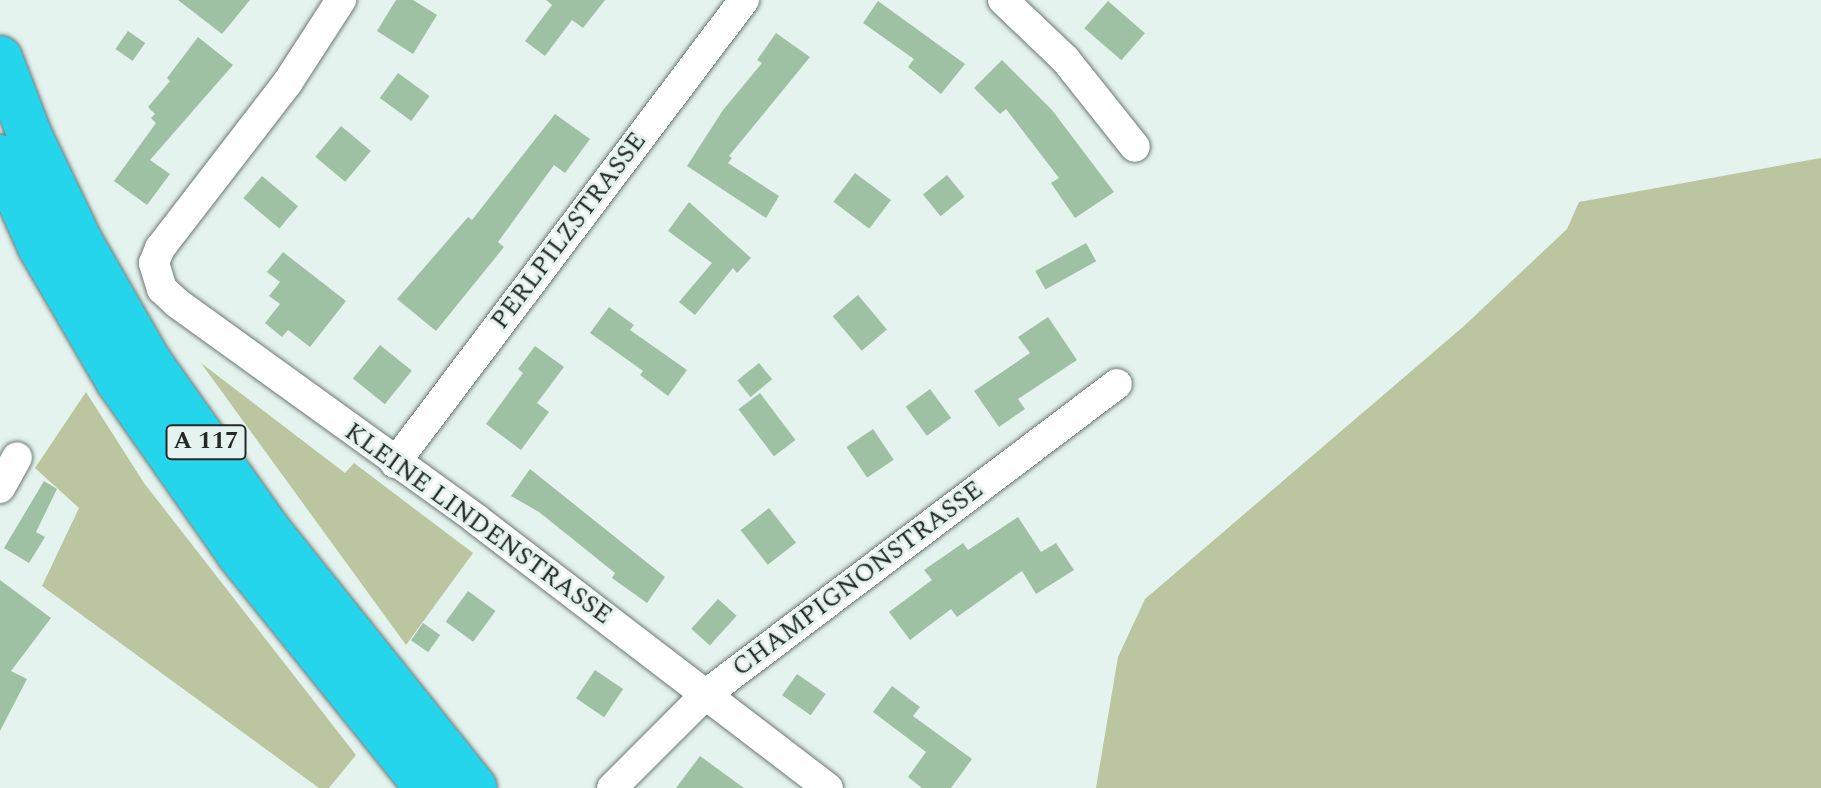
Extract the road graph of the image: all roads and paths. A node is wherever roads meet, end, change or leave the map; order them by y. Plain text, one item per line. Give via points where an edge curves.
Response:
1 (341, 0) edge
2 (744, 0) edge
3 (1003, 0) edge
4 (0, 58) edge
5 (1135, 147) dead end
6 (0, 157) edge
7 (1117, 384) dead end
8 (17, 457) dead end
9 (395, 463) junction
10 (0, 488) edge
11 (705, 695) junction
12 (427, 788) edge
13 (475, 788) edge
14 (612, 788) edge
15 (828, 788) edge

1 - 9 street, KLEINE LINDENSTRASSE via 288,82 160,248 154,263 162,289 177,303
2 - 9 street, PERLPILZSTRASSE
3 - 5 street via 1065,59
4 - 13 highway, A 117 via 80,241 150,363 269,531
6 - 12 highway, A 117 via 40,247 118,381 239,554
7 - 11 street, CHAMPIGNONSTRASSE
8 - 10 street
9 - 11 street, KLEINE LINDENSTRASSE
11 - 14 street, CHAMPIGNONSTRASSE
11 - 15 street, KLEINE LINDENSTRASSE

